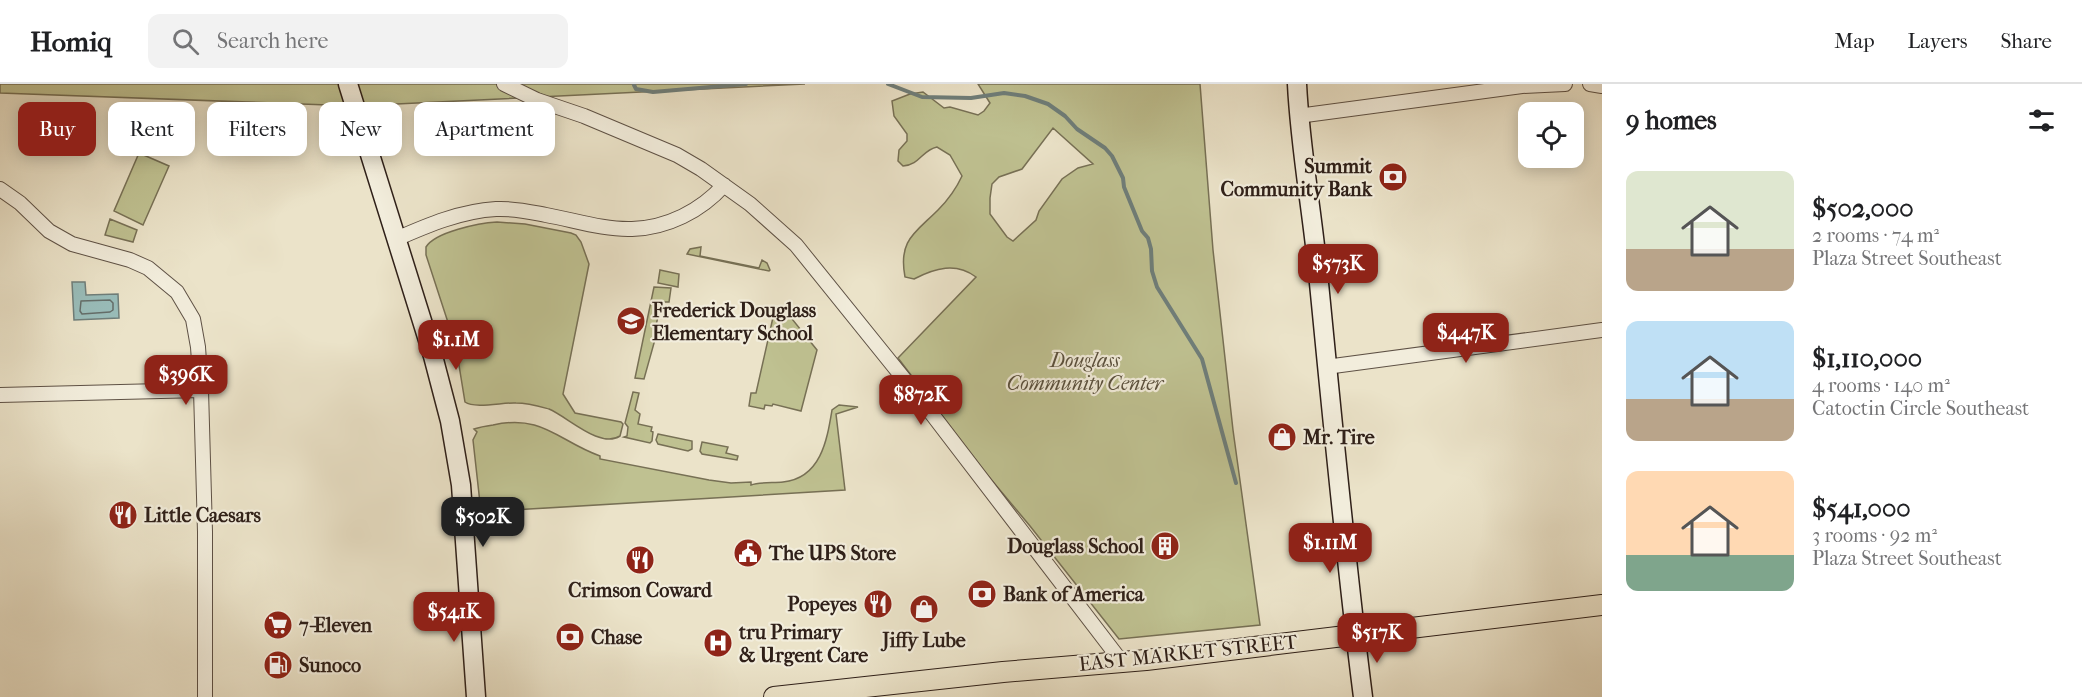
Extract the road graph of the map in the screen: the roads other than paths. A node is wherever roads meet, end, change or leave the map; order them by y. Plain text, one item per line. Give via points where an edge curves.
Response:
1 (348, 84) edge
2 (504, 84) edge
3 (1297, 84) edge
4 (1564, 84) edge
5 (1590, 84) edge
6 (1602, 86) edge
7 (1298, 116) junction
8 (724, 185) junction
9 (0, 189) edge
10 (396, 239) junction
11 (1602, 330) edge
12 (1326, 367) junction
13 (201, 390) junction
14 (0, 395) edge
15 (1602, 604) edge
16 (1355, 635) junction
17 (1121, 661) junction
18 (205, 697) edge
19 (476, 697) edge
20 (774, 697) edge
21 (1363, 697) edge

1 - 10 main road
2 - 8 street via 677,155
3 - 7 main road
4 - 7 street via 1522,86
5 - 6 street
7 - 12 main road via 1312,214
8 - 10 street via 694,211 652,226 612,227 496,209 447,219
8 - 17 street via 770,220 807,256
9 - 13 street via 49,231 72,244 148,268 177,292 196,331
10 - 19 main road via 434,356 458,461
11 - 12 street
12 - 16 main road
13 - 14 street
13 - 18 street
15 - 16 main road, EAST MARKET STREET
16 - 17 main road, EAST MARKET STREET
16 - 21 main road
17 - 20 main road, EAST MARKET STREET

